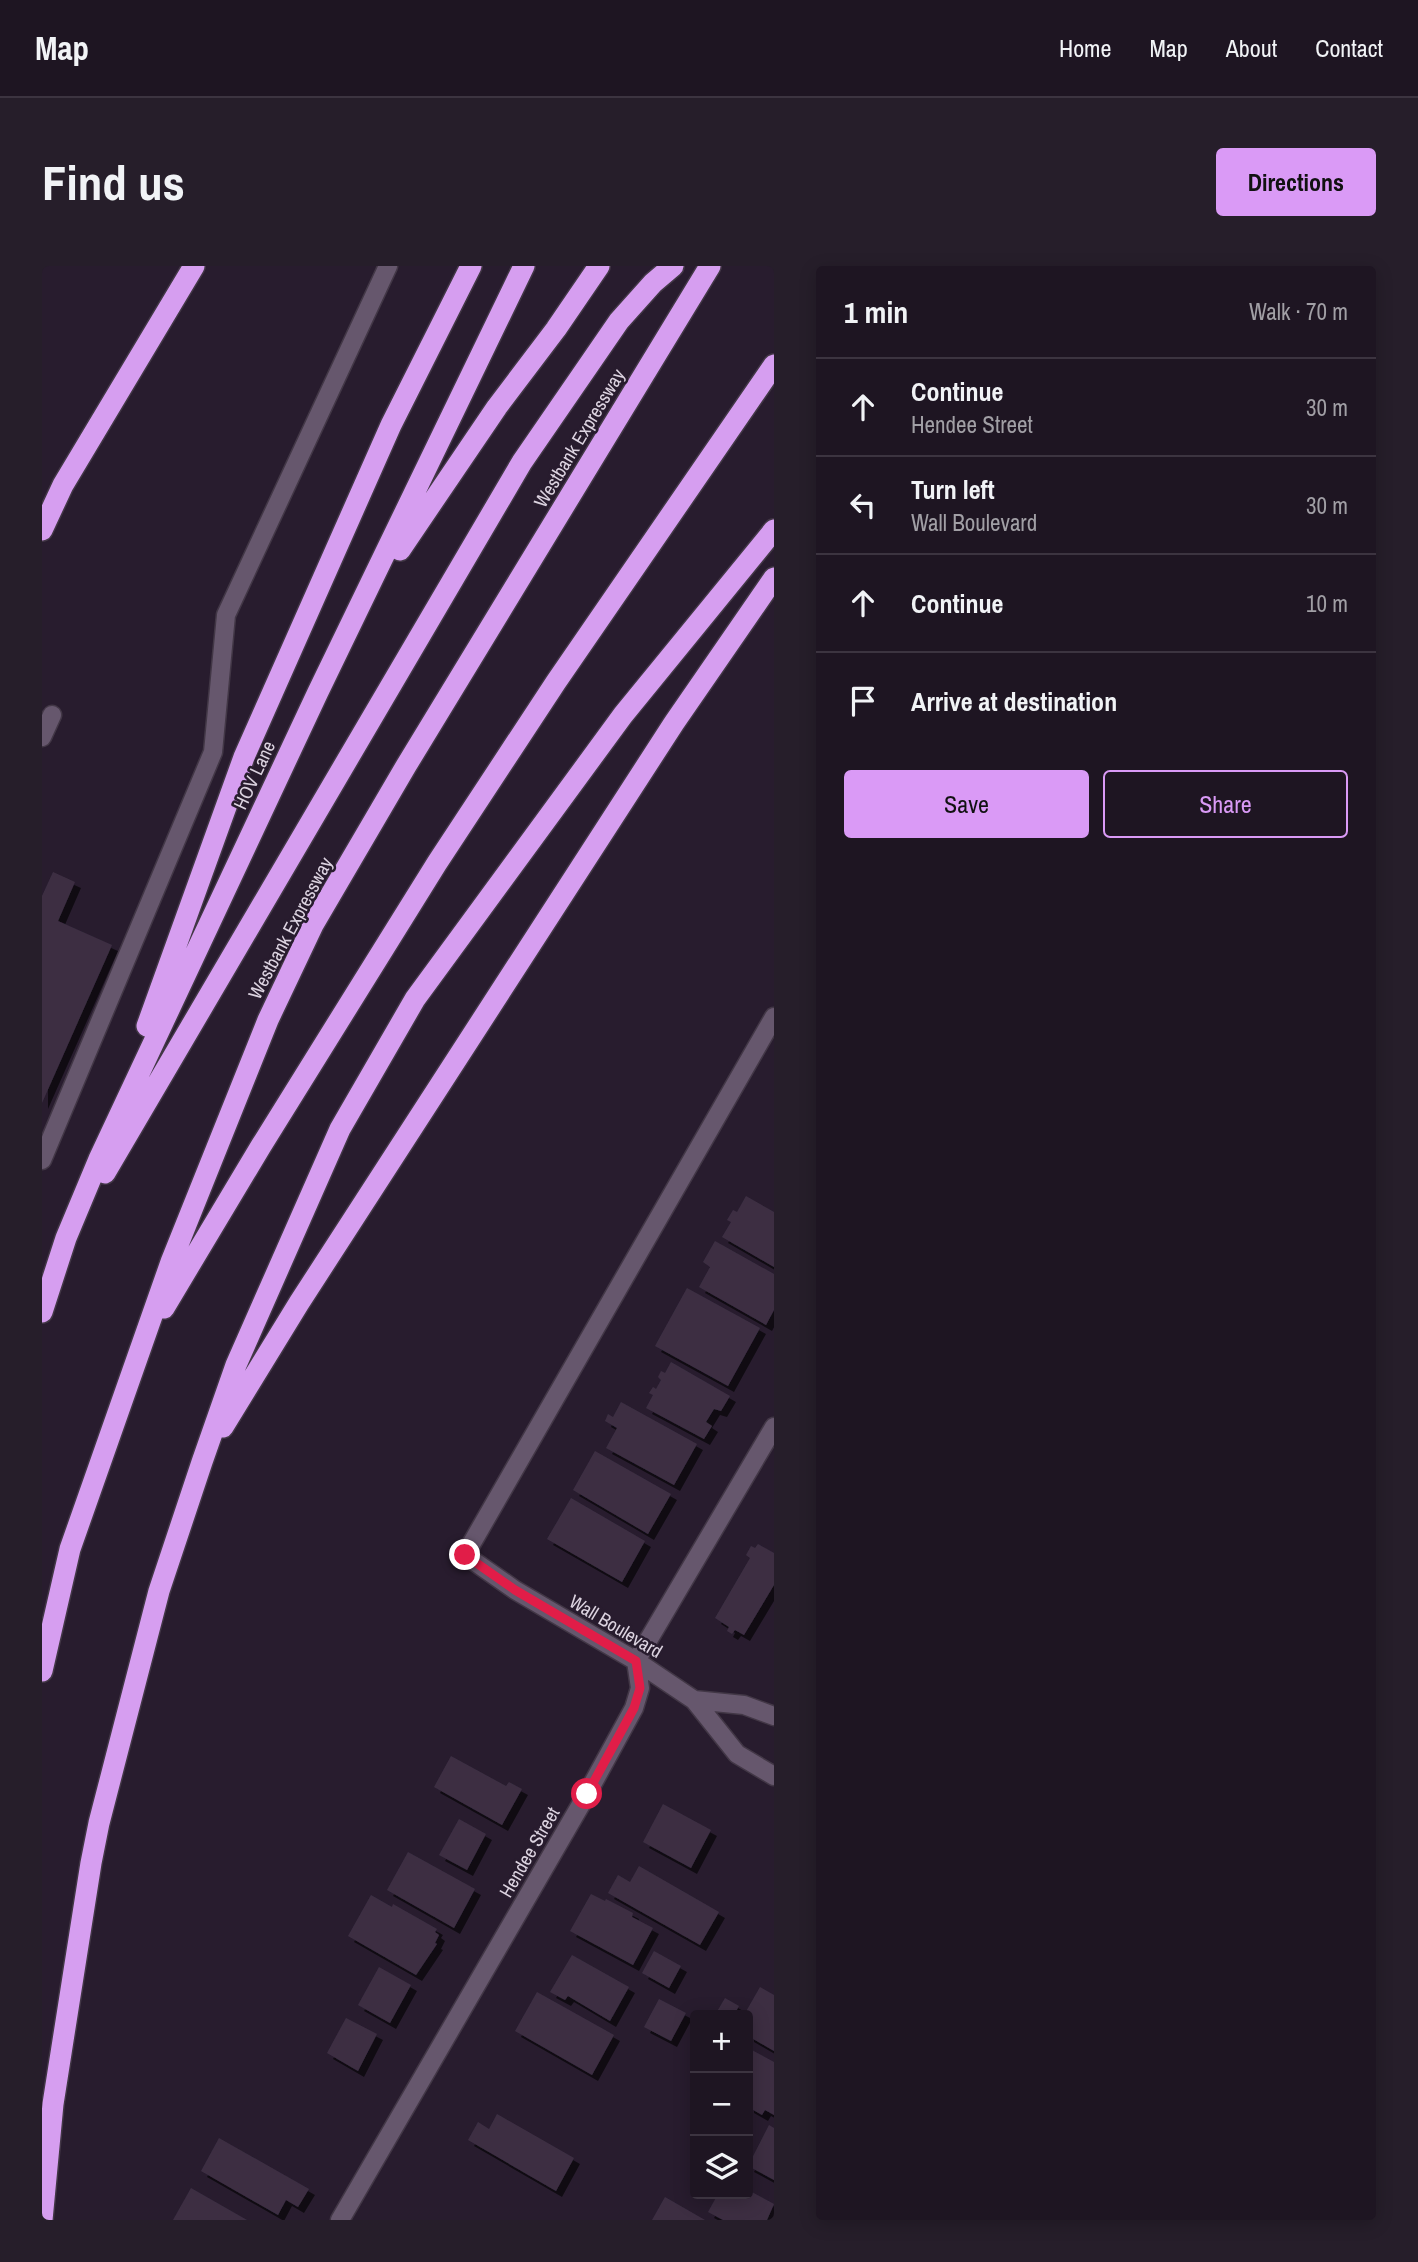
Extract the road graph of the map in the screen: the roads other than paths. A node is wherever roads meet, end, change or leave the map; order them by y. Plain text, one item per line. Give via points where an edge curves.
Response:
1 (388, 266) edge
2 (471, 266) edge
3 (524, 266) edge
4 (599, 266) edge
5 (673, 266) edge
6 (710, 266) edge
7 (190, 270) edge
8 (774, 365) edge
9 (42, 530) edge
10 (774, 530) edge
11 (774, 578) edge
12 (360, 610) junction
13 (52, 715) dead end
14 (42, 737) edge
15 (774, 1017) edge
16 (99, 1159) junction
17 (42, 1160) edge
18 (66, 1238) junction
19 (42, 1312) edge
20 (140, 1349) junction
21 (774, 1427) edge
22 (202, 1462) junction
23 (636, 1661) junction
24 (42, 1671) edge
25 (694, 1700) junction
26 (774, 1716) edge
27 (774, 1776) edge
28 (42, 2220) edge
29 (340, 2220) edge

1 - 17 street via 226,615 213,752
2 - 16 highway via 391,425 244,757
3 - 12 highway, HOV Lane
4 - 12 highway
5 - 18 highway via 619,321 522,462
6 - 20 highway, Westbank Expressway via 313,925 268,1020 170,1262
7 - 9 highway via 63,485
8 - 20 highway via 436,863
10 - 22 highway via 623,715 415,999 312,1187 236,1364
11 - 22 highway via 652,757 299,1303
12 - 16 highway, HOV Lane
13 - 14 street
15 - 23 street, Wall Boulevard via 465,1555
16 - 18 highway, HOV Lane
18 - 19 highway, HOV Lane
20 - 24 highway, Westbank Expressway via 70,1549
21 - 23 street
22 - 28 highway via 159,1591 99,1823 53,2104
23 - 25 street, Wall Boulevard
23 - 29 street, Hendee Street via 640,1688 634,1708
25 - 26 street, Wall Boulevard via 744,1705
25 - 27 street, Wall Boulevard via 737,1754

